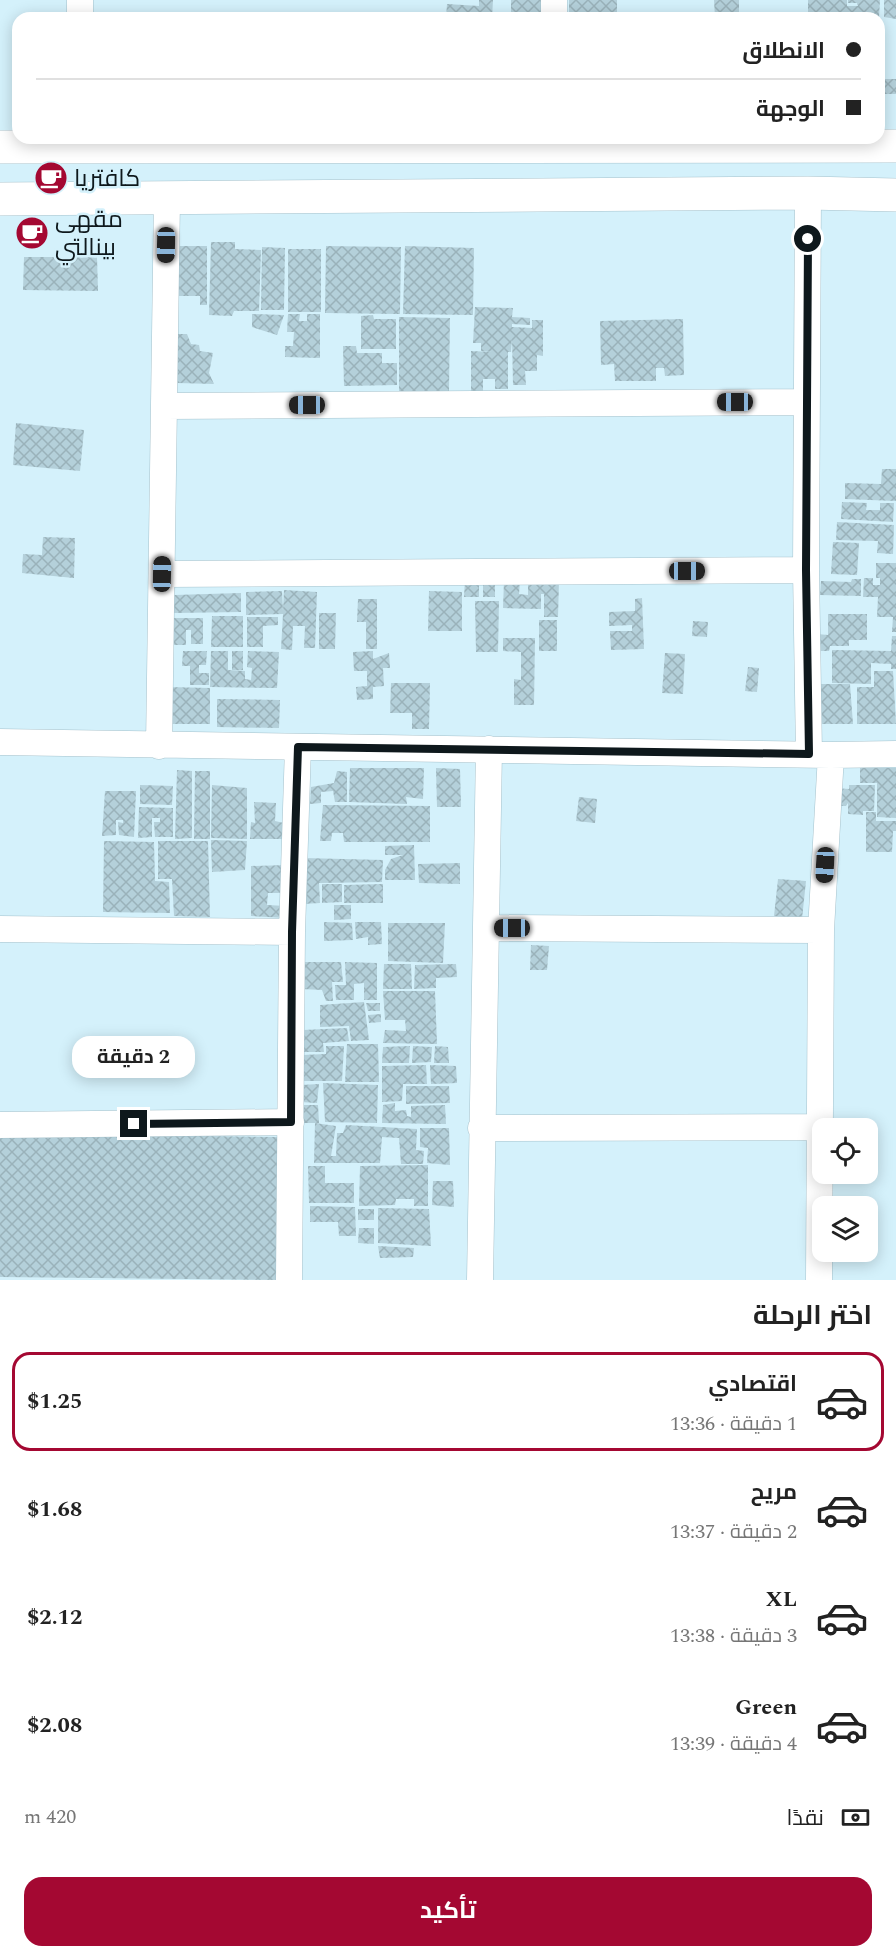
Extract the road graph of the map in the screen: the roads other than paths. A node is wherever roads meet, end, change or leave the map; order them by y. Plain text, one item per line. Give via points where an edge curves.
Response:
1 (47, 144) edge
2 (622, 144) edge
3 (693, 146) junction
4 (760, 146) junction
5 (896, 146) edge
6 (0, 147) edge
7 (765, 193) junction
8 (808, 193) junction
9 (702, 194) junction
10 (896, 195) edge
11 (0, 199) edge
12 (167, 199) junction
13 (806, 402) junction
14 (164, 406) junction
15 (806, 570) junction
16 (162, 574) junction
17 (0, 742) edge
18 (159, 746) junction
19 (298, 747) junction
20 (489, 749) junction
21 (896, 754) edge
22 (820, 755) junction
23 (488, 928) junction
24 (0, 929) edge
25 (821, 930) junction
26 (292, 932) junction
27 (820, 1118) edge
28 (291, 1122) junction
29 (0, 1125) edge
30 (812, 1127) edge
31 (482, 1128) junction
32 (820, 1184) edge
33 (289, 1280) edge
34 (480, 1280) edge
35 (819, 1280) edge

1 - 6 main road
2 - 3 main road
3 - 4 main road
3 - 9 main road via 716,161 716,178
4 - 5 main road
4 - 7 main road via 750,153 743,171 751,186
7 - 8 main road
7 - 9 main road
8 - 10 main road
8 - 13 street
9 - 12 main road
11 - 12 main road
12 - 14 street
13 - 14 street
13 - 15 street
14 - 16 street
15 - 16 street
15 - 22 street
16 - 18 street
17 - 18 street
18 - 19 street
19 - 20 street
19 - 26 street
20 - 22 street
20 - 23 street
21 - 22 street
22 - 25 street
23 - 25 street
23 - 31 street
24 - 26 street
25 - 27 street
26 - 28 street
28 - 29 street
28 - 33 street
30 - 31 street
31 - 34 street
32 - 35 street

